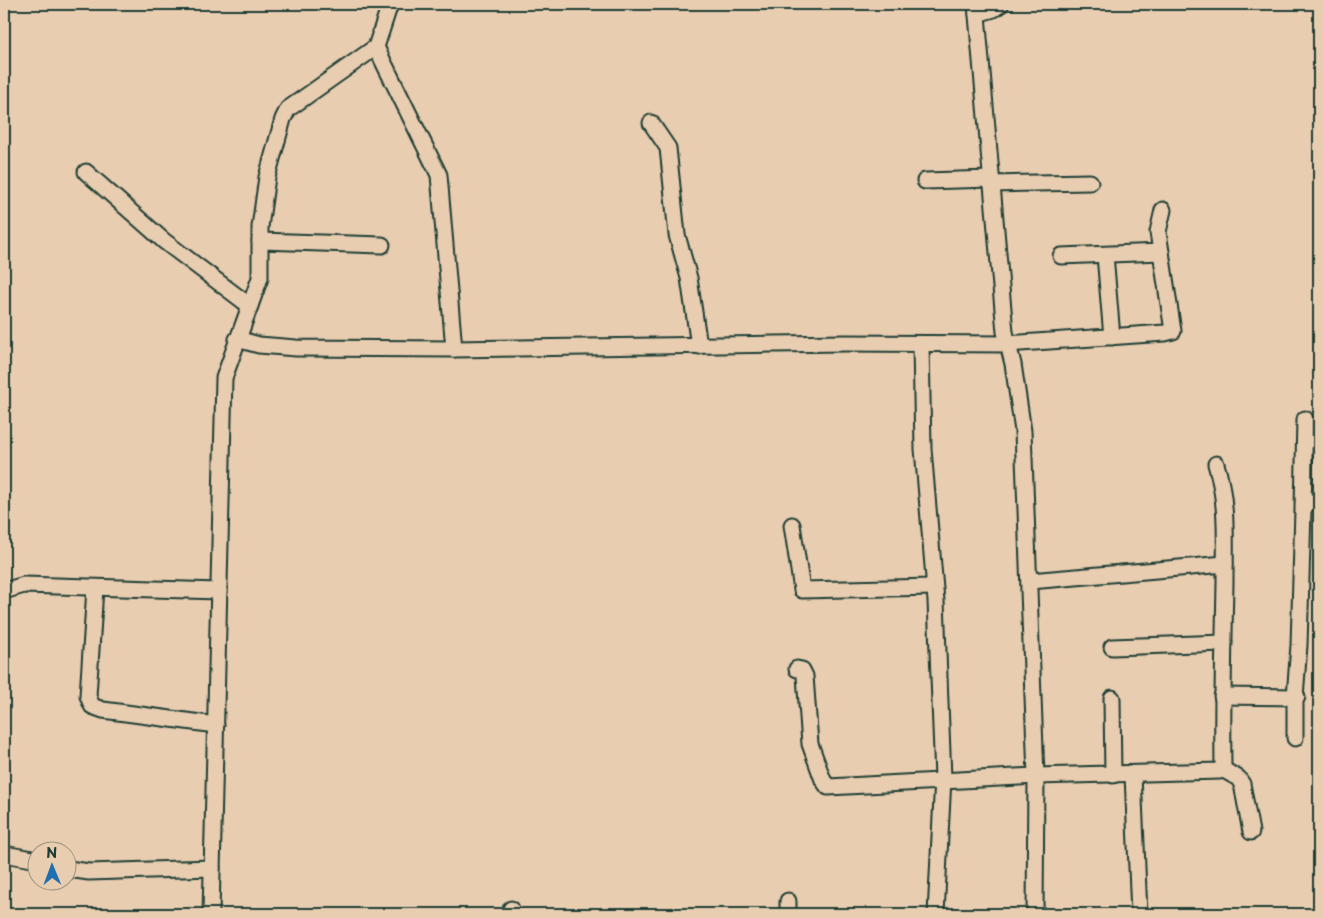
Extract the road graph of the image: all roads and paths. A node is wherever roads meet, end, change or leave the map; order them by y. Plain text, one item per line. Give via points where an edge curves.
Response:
1 (390, 4) edge
2 (1001, 4) edge
3 (977, 9) edge
4 (376, 47) junction
5 (651, 123) dead end
6 (86, 172) dead end
7 (925, 181) dead end
8 (991, 182) junction
9 (1090, 182) dead end
10 (1163, 210) dead end
11 (260, 241) junction
12 (382, 245) dead end
13 (1161, 252) junction
14 (1105, 255) junction
15 (1061, 256) dead end
16 (250, 306) junction
17 (1112, 337) junction
18 (237, 339) junction
19 (1007, 344) junction
20 (921, 345) junction
21 (699, 346) junction
22 (454, 349) junction
23 (1305, 419) dead end
24 (1216, 464) dead end
25 (1319, 502) edge
26 (1303, 507) junction
27 (792, 525) dead end
28 (1225, 564) junction
29 (1030, 581) junction
30 (934, 587) junction
31 (95, 588) junction
32 (219, 591) junction
33 (4, 592) edge
34 (1224, 643) junction
35 (1112, 647) dead end
36 (797, 669) dead end
37 (1222, 696) junction
38 (1296, 697) junction
39 (1112, 698) dead end
40 (216, 725) junction
41 (1295, 738) dead end
42 (1222, 769) junction
43 (1113, 775) junction
44 (1133, 775) junction
45 (1036, 776) junction
46 (943, 783) junction
47 (1251, 832) dead end
48 (4, 854) edge
49 (28, 858) edge
50 (212, 868) junction
51 (78, 870) edge
52 (211, 914) edge
53 (936, 914) edge
54 (1035, 914) edge
55 (1139, 914) edge

1 - 4 street
2 - 3 street via 994,9
3 - 8 street
4 - 11 street via 285,114 267,177
4 - 22 street via 440,174
5 - 21 street via 668,148 677,236 689,278
6 - 16 street via 164,241
7 - 8 street
8 - 9 street
8 - 19 street
10 - 13 street via 1158,232
11 - 12 street
11 - 16 street via 260,278
13 - 14 street
13 - 17 street via 1173,331
14 - 15 street
14 - 17 street
16 - 18 street
17 - 19 street
18 - 22 street via 258,345 296,348
18 - 32 street via 224,378
19 - 20 street
19 - 29 street via 1023,431
20 - 21 street
20 - 30 street via 923,449
21 - 22 street
23 - 26 street
24 - 28 street via 1226,507
25 - 26 street via 1308,502
26 - 38 street
27 - 30 street via 802,590
28 - 29 street
28 - 34 street
29 - 45 street
30 - 46 street
31 - 32 street
31 - 33 street via 24,585
31 - 40 street via 88,696 92,706
32 - 40 street
34 - 35 street
34 - 37 street
36 - 46 street via 802,670 805,676 810,744 828,788
37 - 38 street
37 - 42 street
38 - 41 street
39 - 43 street
40 - 50 street
42 - 44 street via 1215,772
42 - 47 street via 1242,784
43 - 44 street
43 - 45 street
44 - 55 street
45 - 46 street
45 - 54 street
46 - 53 street
48 - 49 street
50 - 51 street
50 - 52 street

